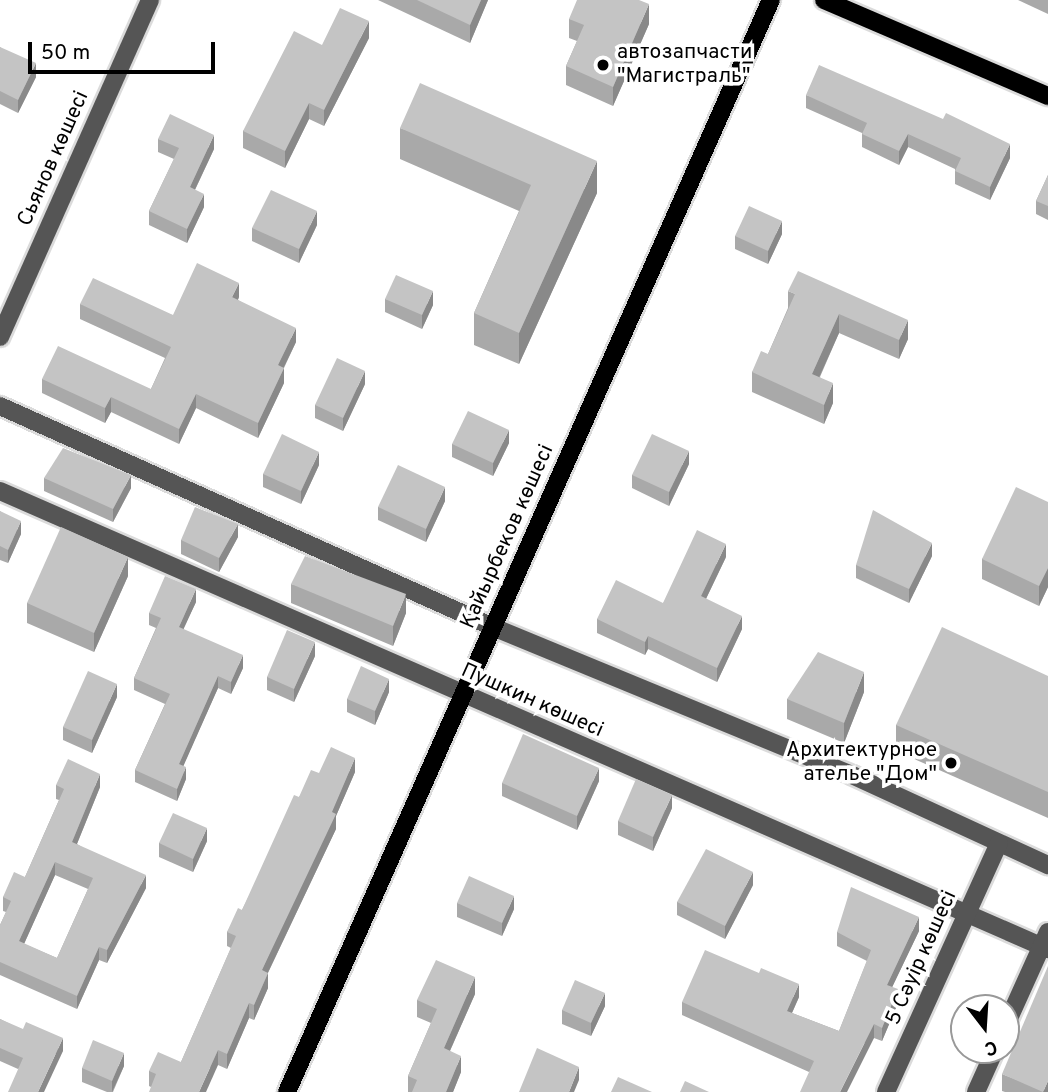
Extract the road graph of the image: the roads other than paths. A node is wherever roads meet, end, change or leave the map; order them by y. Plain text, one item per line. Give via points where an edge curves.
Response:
1 (150, 0) edge
2 (771, 0) edge
3 (824, 0) edge
4 (1048, 96) edge
5 (0, 337) edge
6 (0, 406) edge
7 (0, 491) edge
8 (493, 627) junction
9 (463, 695) junction
10 (999, 843) junction
11 (1048, 865) edge
12 (967, 914) junction
13 (1046, 943) edge
14 (1020, 996) edge
15 (989, 1064) edge
16 (287, 1092) edge
17 (887, 1092) edge
18 (976, 1092) edge

1 - 5 street, Сьянов көшесі
2 - 8 main road, Қайырбеков көшесі
3 - 4 main road
6 - 8 street
7 - 9 street, Пушкин көшесі
8 - 9 main road, Қайырбеков көшесі
8 - 10 street via 852,775
9 - 12 street, Пушкин көшесі
9 - 16 main road, Қайырбеков көшесі
10 - 11 street
10 - 12 street, 5 Сәуір көшесі
12 - 13 street, Пушкин көшесі
12 - 17 street, 5 Сәуір көшесі
13 - 14 street
15 - 18 street

